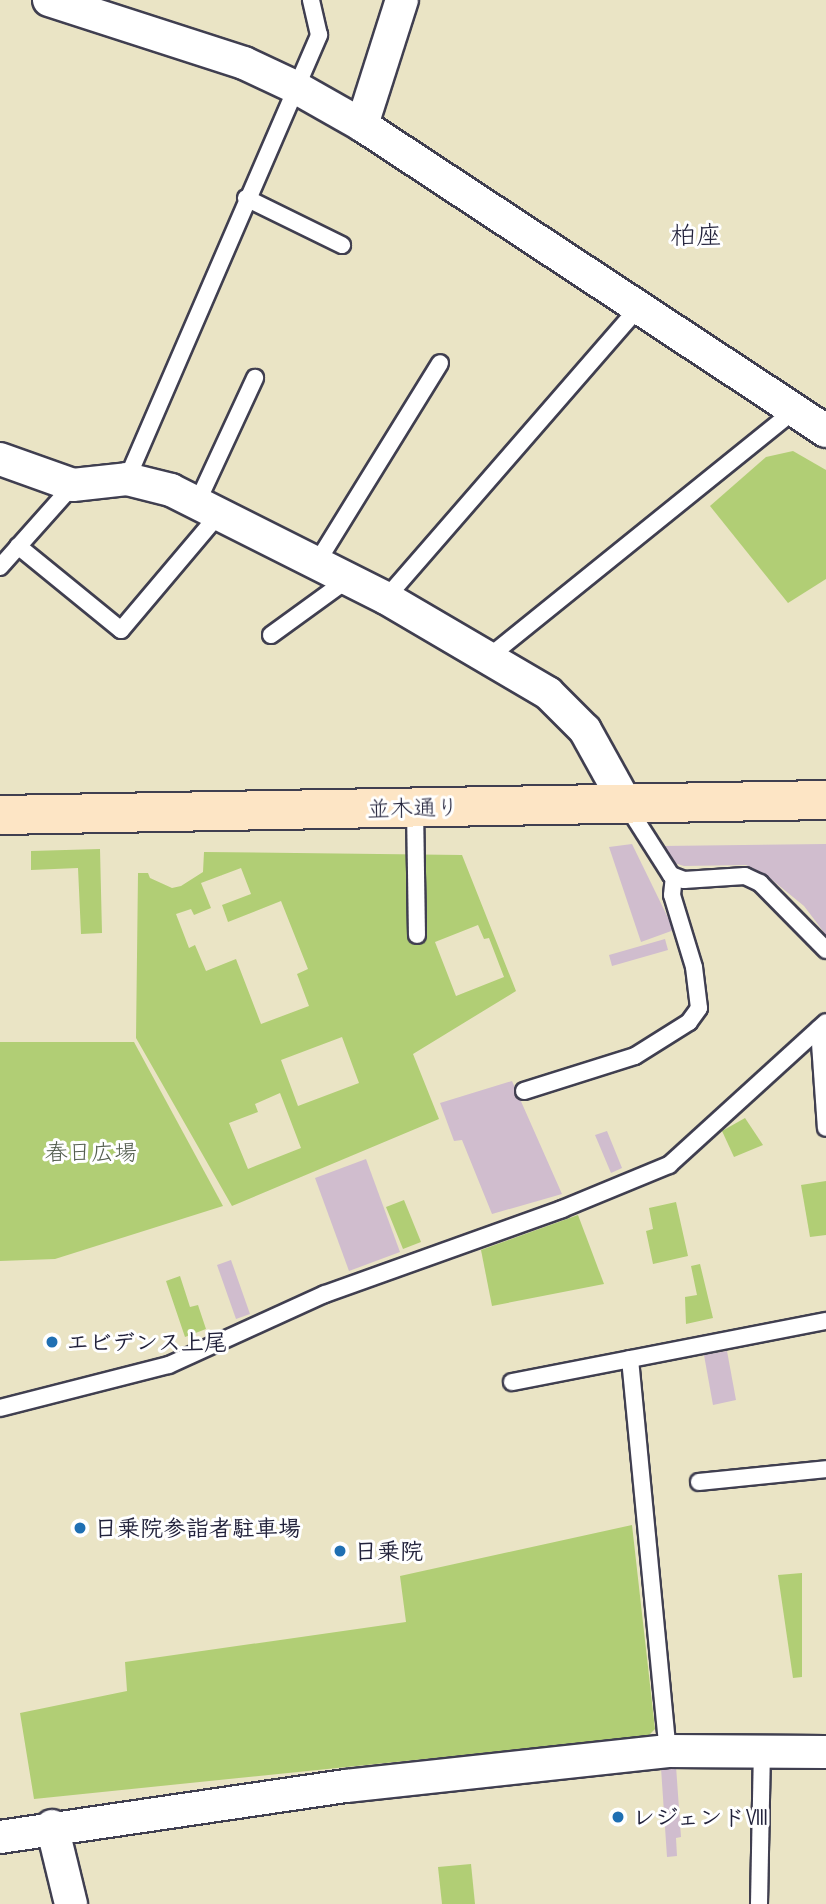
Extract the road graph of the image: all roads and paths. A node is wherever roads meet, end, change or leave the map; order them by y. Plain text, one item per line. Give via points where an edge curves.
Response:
1 (49, 0) edge
2 (311, 0) edge
3 (401, 0) edge
4 (295, 87) junction
5 (362, 125) junction
6 (246, 198) junction
7 (342, 246) dead end
8 (637, 309) junction
9 (440, 363) dead end
10 (255, 378) dead end
11 (794, 411) junction
12 (826, 432) edge
13 (0, 459) edge
14 (127, 479) junction
15 (73, 485) junction
16 (208, 508) junction
17 (18, 546) junction
18 (316, 564) junction
19 (0, 567) edge
20 (348, 579) junction
21 (386, 598) junction
22 (271, 635) dead end
23 (490, 656) junction
24 (826, 800) edge
25 (626, 804) junction
26 (415, 808) junction
27 (0, 815) edge
28 (674, 877) junction
29 (417, 934) dead end
30 (826, 950) edge
31 (822, 1025) edge
32 (524, 1091) dead end
33 (826, 1128) edge
34 (826, 1321) edge
35 (630, 1359) junction
36 (512, 1382) dead end
37 (0, 1408) edge
38 (826, 1469) edge
39 (699, 1482) dead end
40 (668, 1751) junction
41 (762, 1751) junction
42 (826, 1752) edge
43 (52, 1826) junction
44 (0, 1837) edge
45 (71, 1904) edge
46 (759, 1904) edge

1 - 4 street via 244,63
2 - 4 lane via 319,36
3 - 5 street
4 - 5 street
4 - 6 lane
5 - 8 street
6 - 7 lane
6 - 14 lane
8 - 11 street
8 - 21 lane
9 - 18 lane
10 - 16 lane
11 - 12 street
11 - 23 lane
13 - 15 street
14 - 15 street
14 - 16 street via 170,489
15 - 17 lane
16 - 17 lane via 121,630
16 - 18 street
17 - 19 lane
18 - 20 street
20 - 21 street
20 - 22 lane
21 - 23 street
23 - 25 street via 548,693 585,730
24 - 25 street, 並木通り
25 - 26 street, 並木通り
25 - 28 lane via 651,849
26 - 27 street, 並木通り
26 - 29 lane
28 - 30 lane via 753,880
28 - 32 lane via 672,895 694,967 699,1008 689,1022 635,1056
31 - 33 lane
31 - 37 lane via 668,1165 562,1209 325,1294 169,1366
34 - 35 lane
35 - 36 lane
35 - 40 lane
38 - 39 lane
40 - 41 street
40 - 43 street via 346,1786
41 - 42 street
41 - 46 lane
43 - 44 street
43 - 45 street

